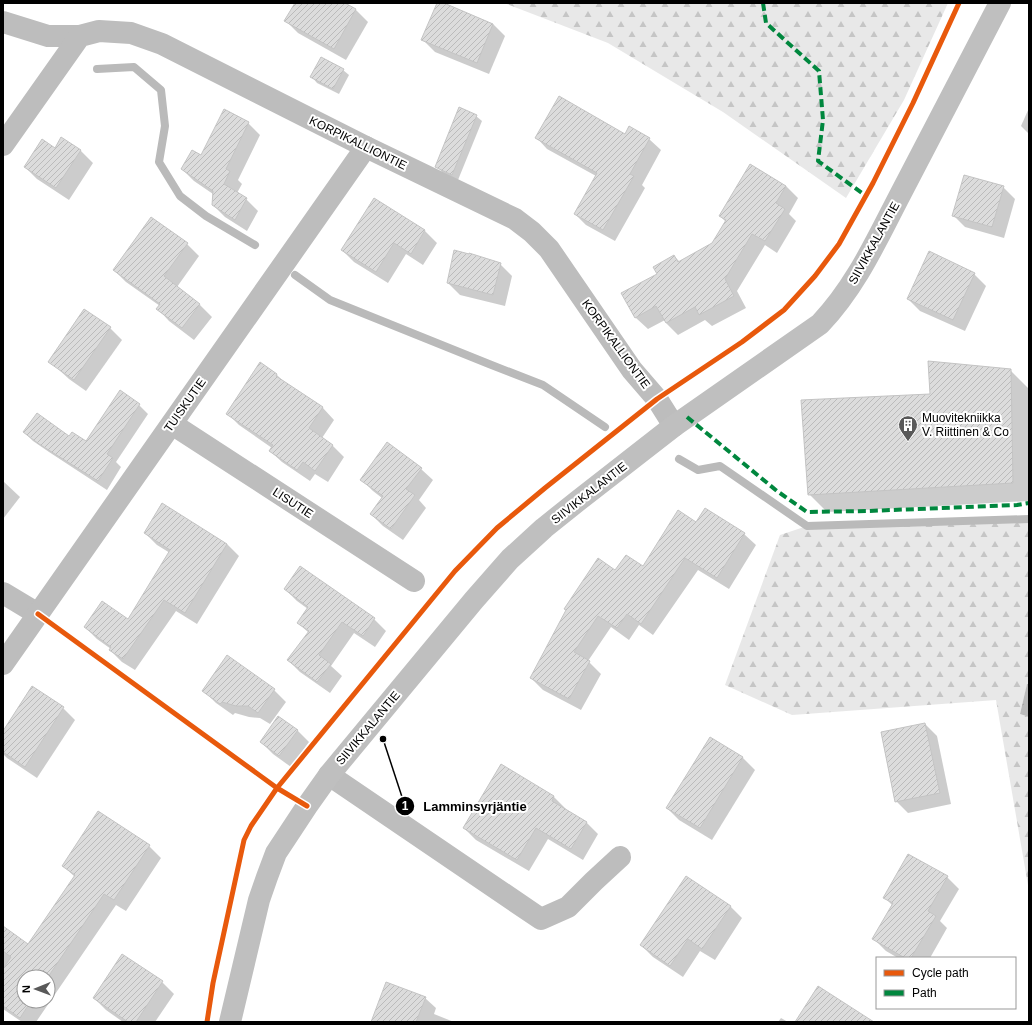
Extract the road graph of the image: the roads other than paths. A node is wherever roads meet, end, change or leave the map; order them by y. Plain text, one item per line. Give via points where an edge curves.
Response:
1 (1000, 3) edge
2 (3, 22) edge
3 (80, 36) junction
4 (3, 145) edge
5 (366, 147) junction
6 (172, 424) junction
7 (674, 426) junction
8 (414, 581) dead end
9 (3, 594) edge
10 (38, 614) junction
11 (3, 664) edge
12 (329, 775) junction
13 (620, 857) dead end
14 (230, 1022) edge

1 - 7 main road, SIIVIKKALANTIE via 869,257 834,310 820,324
2 - 3 street, KORPIKALLIONTIE via 48,36
3 - 4 street
3 - 5 street, KORPIKALLIONTIE via 99,31 131,33 162,44
5 - 6 street, TUISKUTIE
5 - 7 street, KORPIKALLIONTIE via 515,219 532,232 549,249 632,370 657,399
6 - 8 street, LISUTIE
6 - 10 street, TUISKUTIE
7 - 12 main road, SIIVIKKALANTIE via 544,528 510,559
9 - 10 street
10 - 11 street, TUISKUTIE
12 - 13 street via 541,919 568,907
12 - 14 main road, SIIVIKKALANTIE via 276,853 266,877

